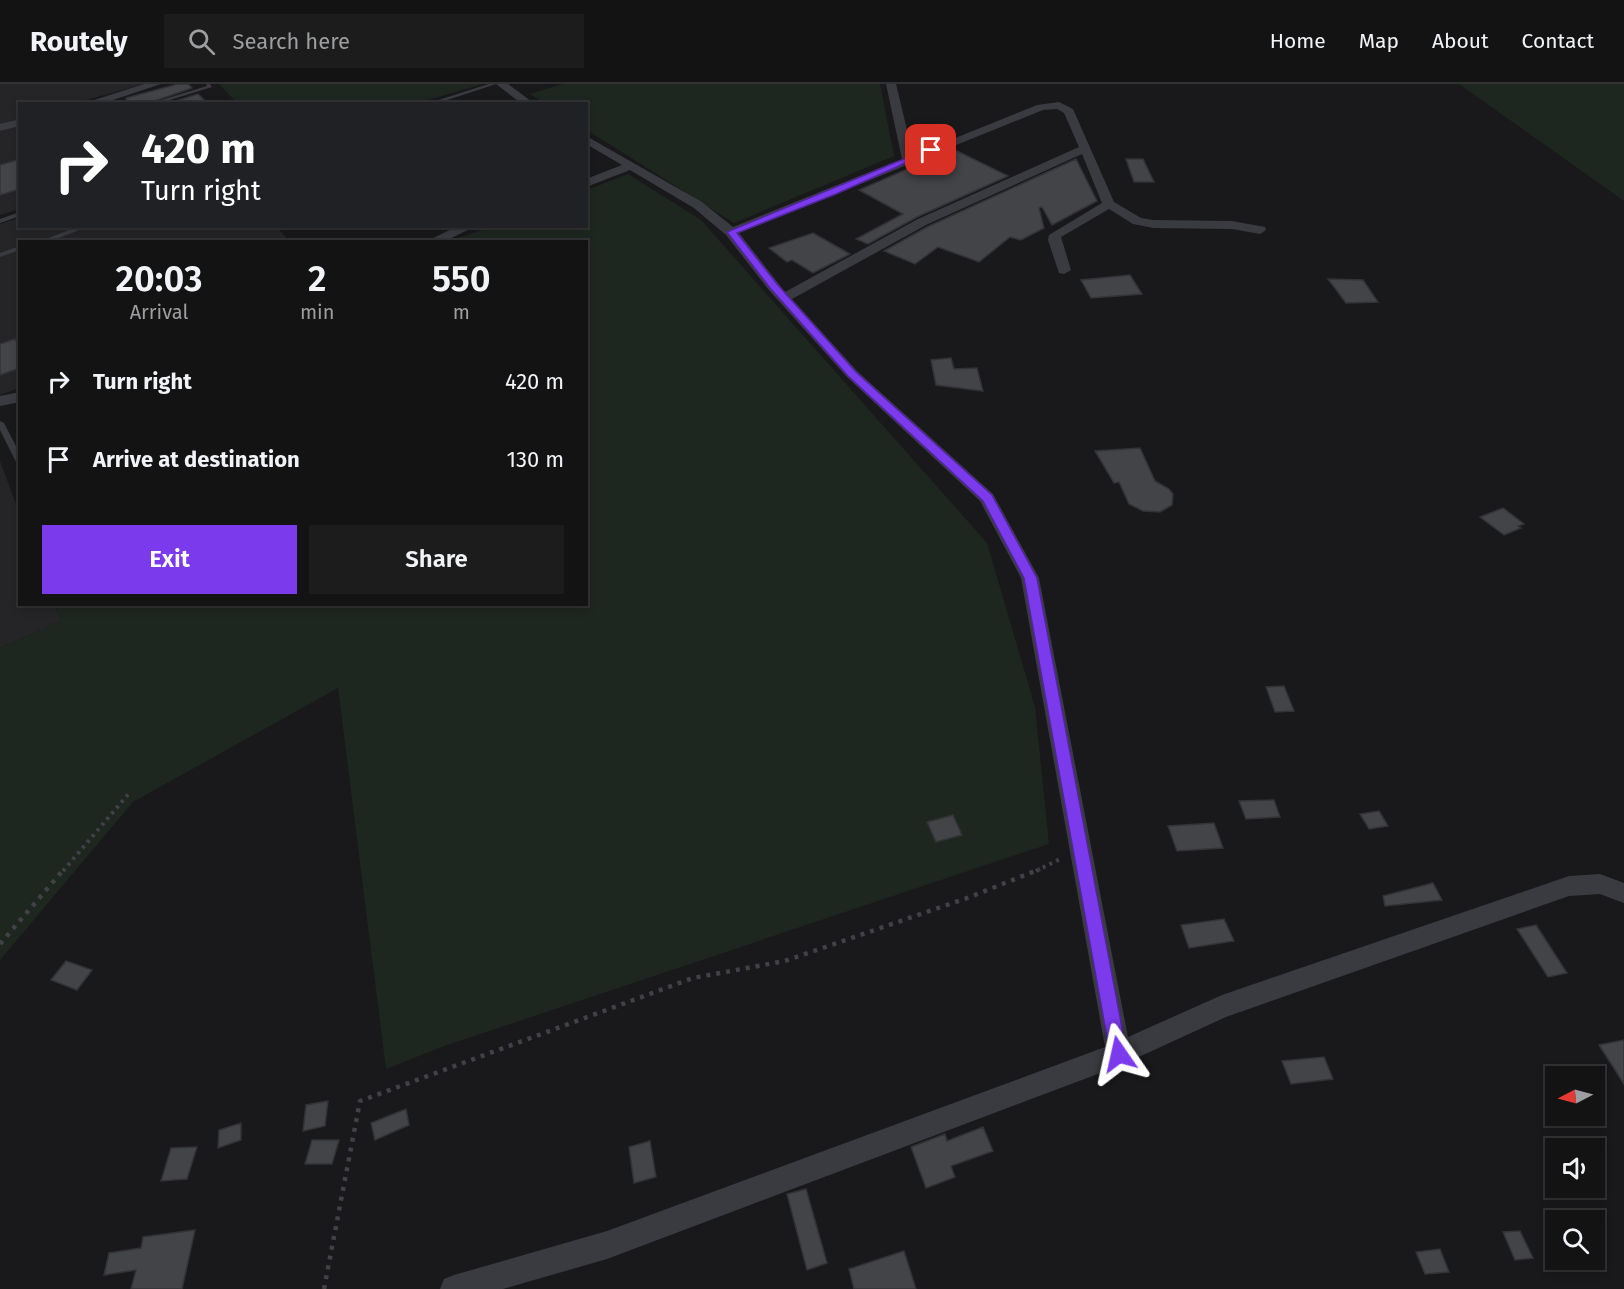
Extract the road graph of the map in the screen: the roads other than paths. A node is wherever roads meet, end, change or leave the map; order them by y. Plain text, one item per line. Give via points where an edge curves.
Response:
1 (156, 84) edge
2 (208, 84) edge
3 (494, 84) edge
4 (501, 84) edge
5 (891, 84) edge
6 (94, 102) edge
7 (157, 102) edge
8 (435, 102) edge
9 (528, 102) edge
10 (18, 124) edge
11 (0, 128) edge
12 (588, 140) edge
13 (1085, 148) junction
14 (908, 159) junction
15 (632, 165) junction
16 (588, 182) edge
17 (1108, 204) junction
18 (18, 215) edge
19 (0, 221) edge
20 (81, 228) edge
21 (465, 228) edge
22 (1260, 230) dead end
23 (731, 232) junction
24 (47, 240) edge
25 (436, 240) edge
26 (18, 250) edge
27 (0, 255) edge
28 (1064, 270) dead end
29 (784, 298) junction
30 (18, 397) edge
31 (0, 401) edge
32 (0, 423) edge
33 (18, 458) edge
34 (1624, 894) edge
35 (1119, 1054) junction
36 (454, 1289) edge

1 - 6 street
2 - 7 lane via 210,87
3 - 8 lane
4 - 9 street
5 - 14 street
10 - 11 street
12 - 15 street
13 - 14 street via 1069,111 1050,105
13 - 17 street
13 - 29 street via 922,222
14 - 23 street
15 - 16 street
15 - 23 street via 698,205
17 - 22 street via 1137,221 1154,224 1232,225
17 - 28 street via 1054,235
18 - 19 lane
20 - 24 lane
21 - 25 street
23 - 29 street
26 - 27 lane
29 - 35 street via 852,374 987,498 1030,578
30 - 31 street
32 - 33 lane
34 - 35 street via 1600,884 1569,886 1222,1007
35 - 36 street via 607,1245

